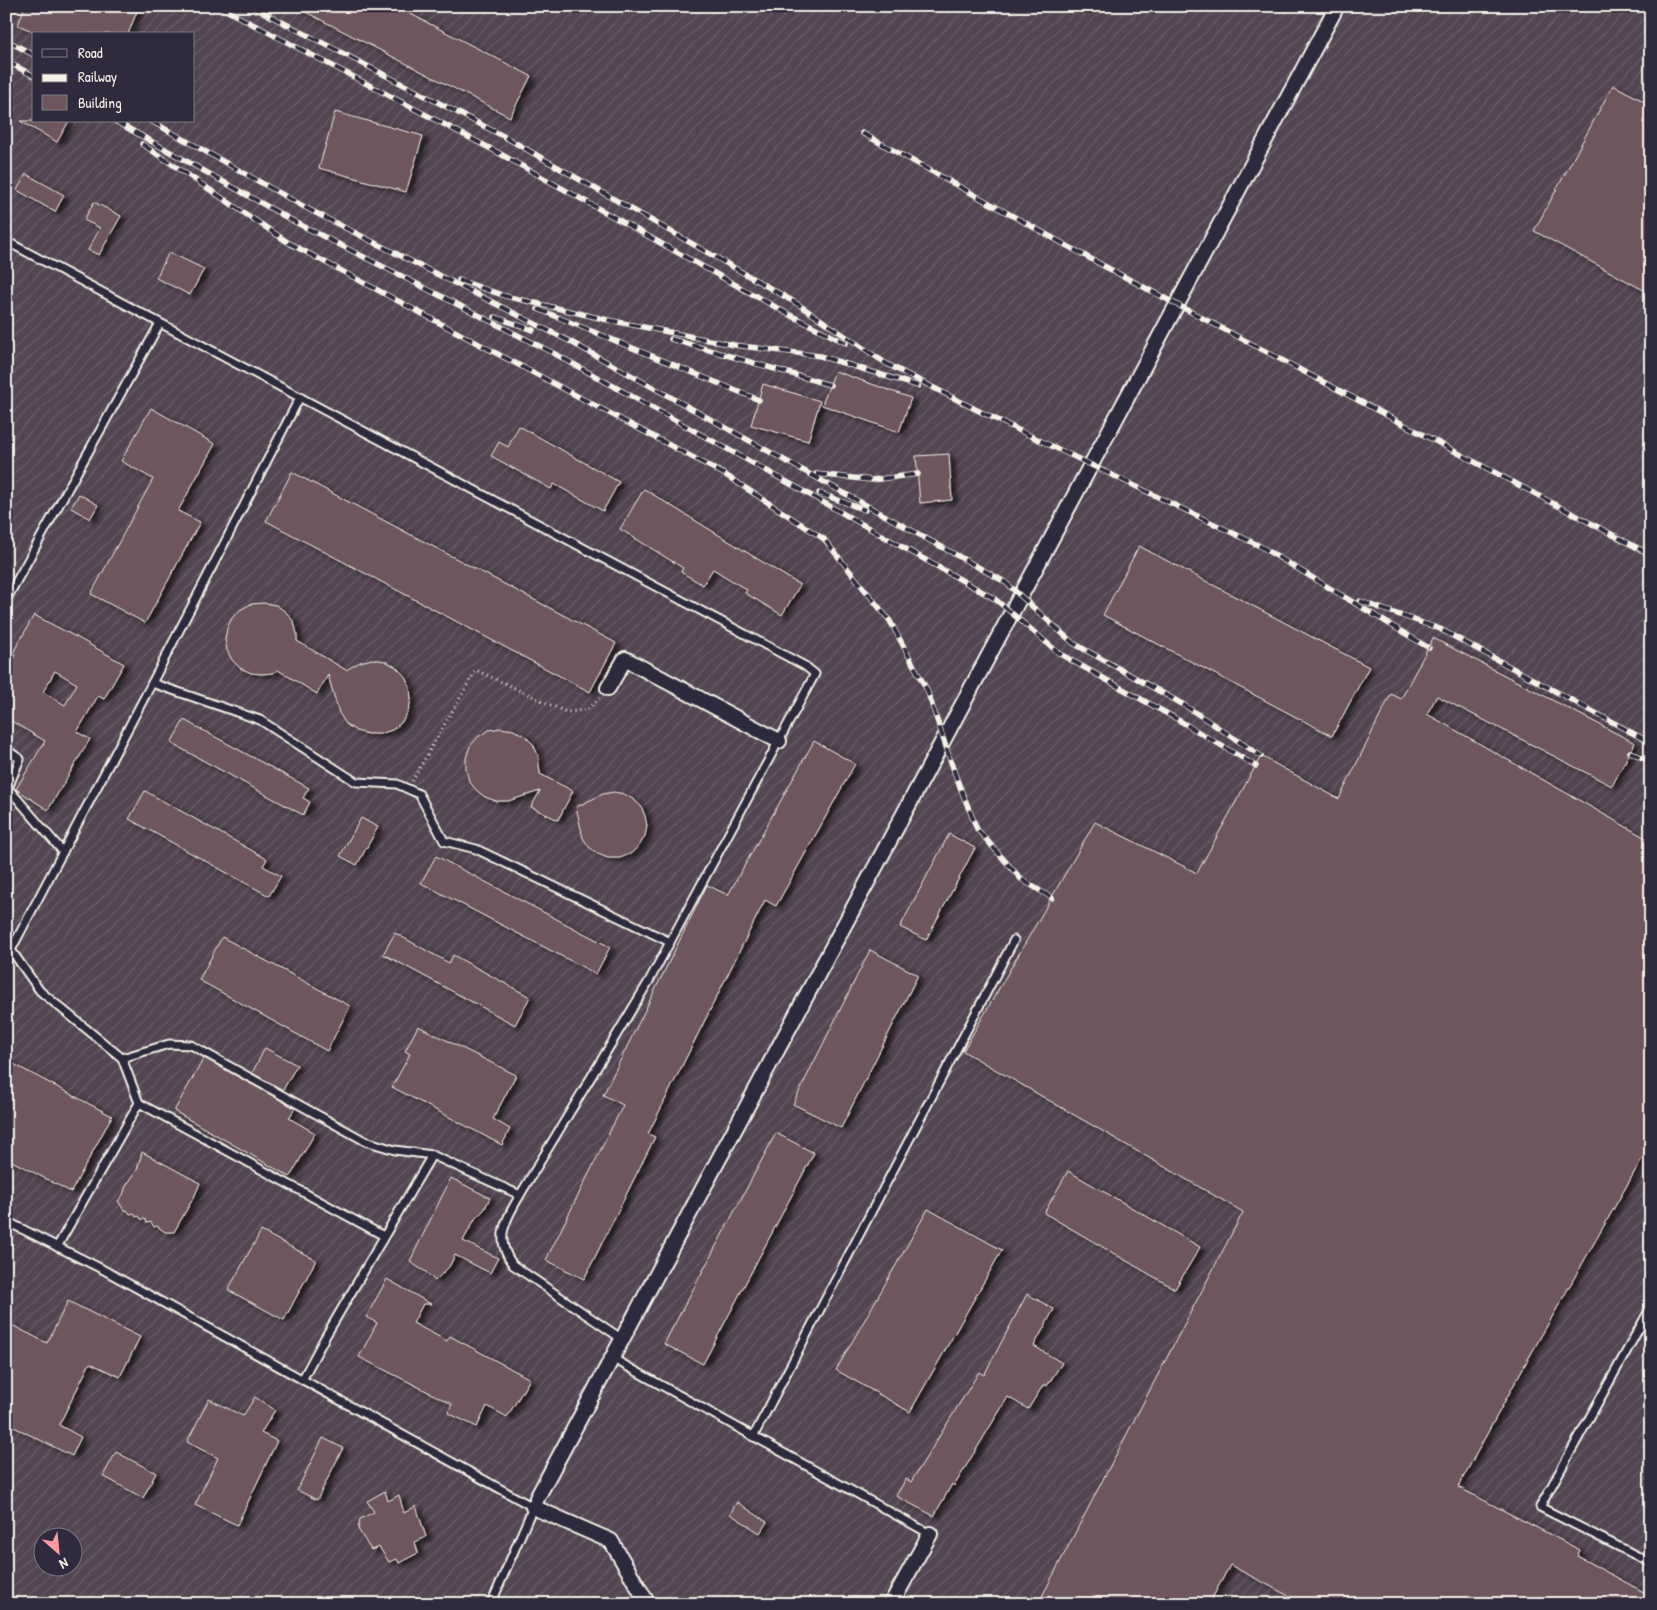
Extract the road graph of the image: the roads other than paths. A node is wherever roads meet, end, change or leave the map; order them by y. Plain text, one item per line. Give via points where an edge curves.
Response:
1 (1337, 6) edge
2 (6, 241) edge
3 (160, 323) junction
4 (300, 397) junction
5 (6, 600) edge
6 (152, 683) junction
7 (608, 688) road end
8 (778, 741) junction
9 (6, 748) edge
10 (63, 852) junction
11 (1014, 940) dead end
12 (670, 942) junction
13 (9, 949) edge
14 (122, 1058) junction
15 (139, 1103) junction
16 (432, 1155) junction
17 (520, 1195) junction
18 (6, 1221) edge
19 (384, 1236) junction
20 (58, 1246) junction
21 (1651, 1307) edge
22 (622, 1340) junction
23 (612, 1358) junction
24 (302, 1380) junction
25 (753, 1437) junction
26 (535, 1502) junction
27 (930, 1534) joint
28 (1651, 1563) edge
29 (491, 1604) edge
30 (648, 1604) edge
31 (891, 1604) edge

1 - 22 street
2 - 3 lane
3 - 4 lane
3 - 5 lane
4 - 6 lane
4 - 8 lane via 805,666 815,674
6 - 10 lane
6 - 12 lane via 260,720 356,782 397,784 419,794 444,840 476,849
7 - 8 street via 625,659
8 - 12 lane
9 - 10 lane via 20,759 8,788
10 - 13 lane
11 - 25 lane
12 - 17 lane
13 - 14 lane via 40,991
14 - 15 lane
14 - 16 lane via 169,1044 191,1045 365,1140 395,1150
15 - 19 lane
15 - 20 lane
16 - 17 lane
16 - 19 lane
17 - 22 lane via 502,1233 508,1258 513,1265
18 - 20 lane
19 - 24 lane
20 - 24 lane
21 - 28 lane via 1540,1507
22 - 23 street
23 - 25 lane
23 - 26 street
24 - 26 lane
25 - 27 lane
26 - 29 lane
26 - 30 street via 611,1542
27 - 31 street

